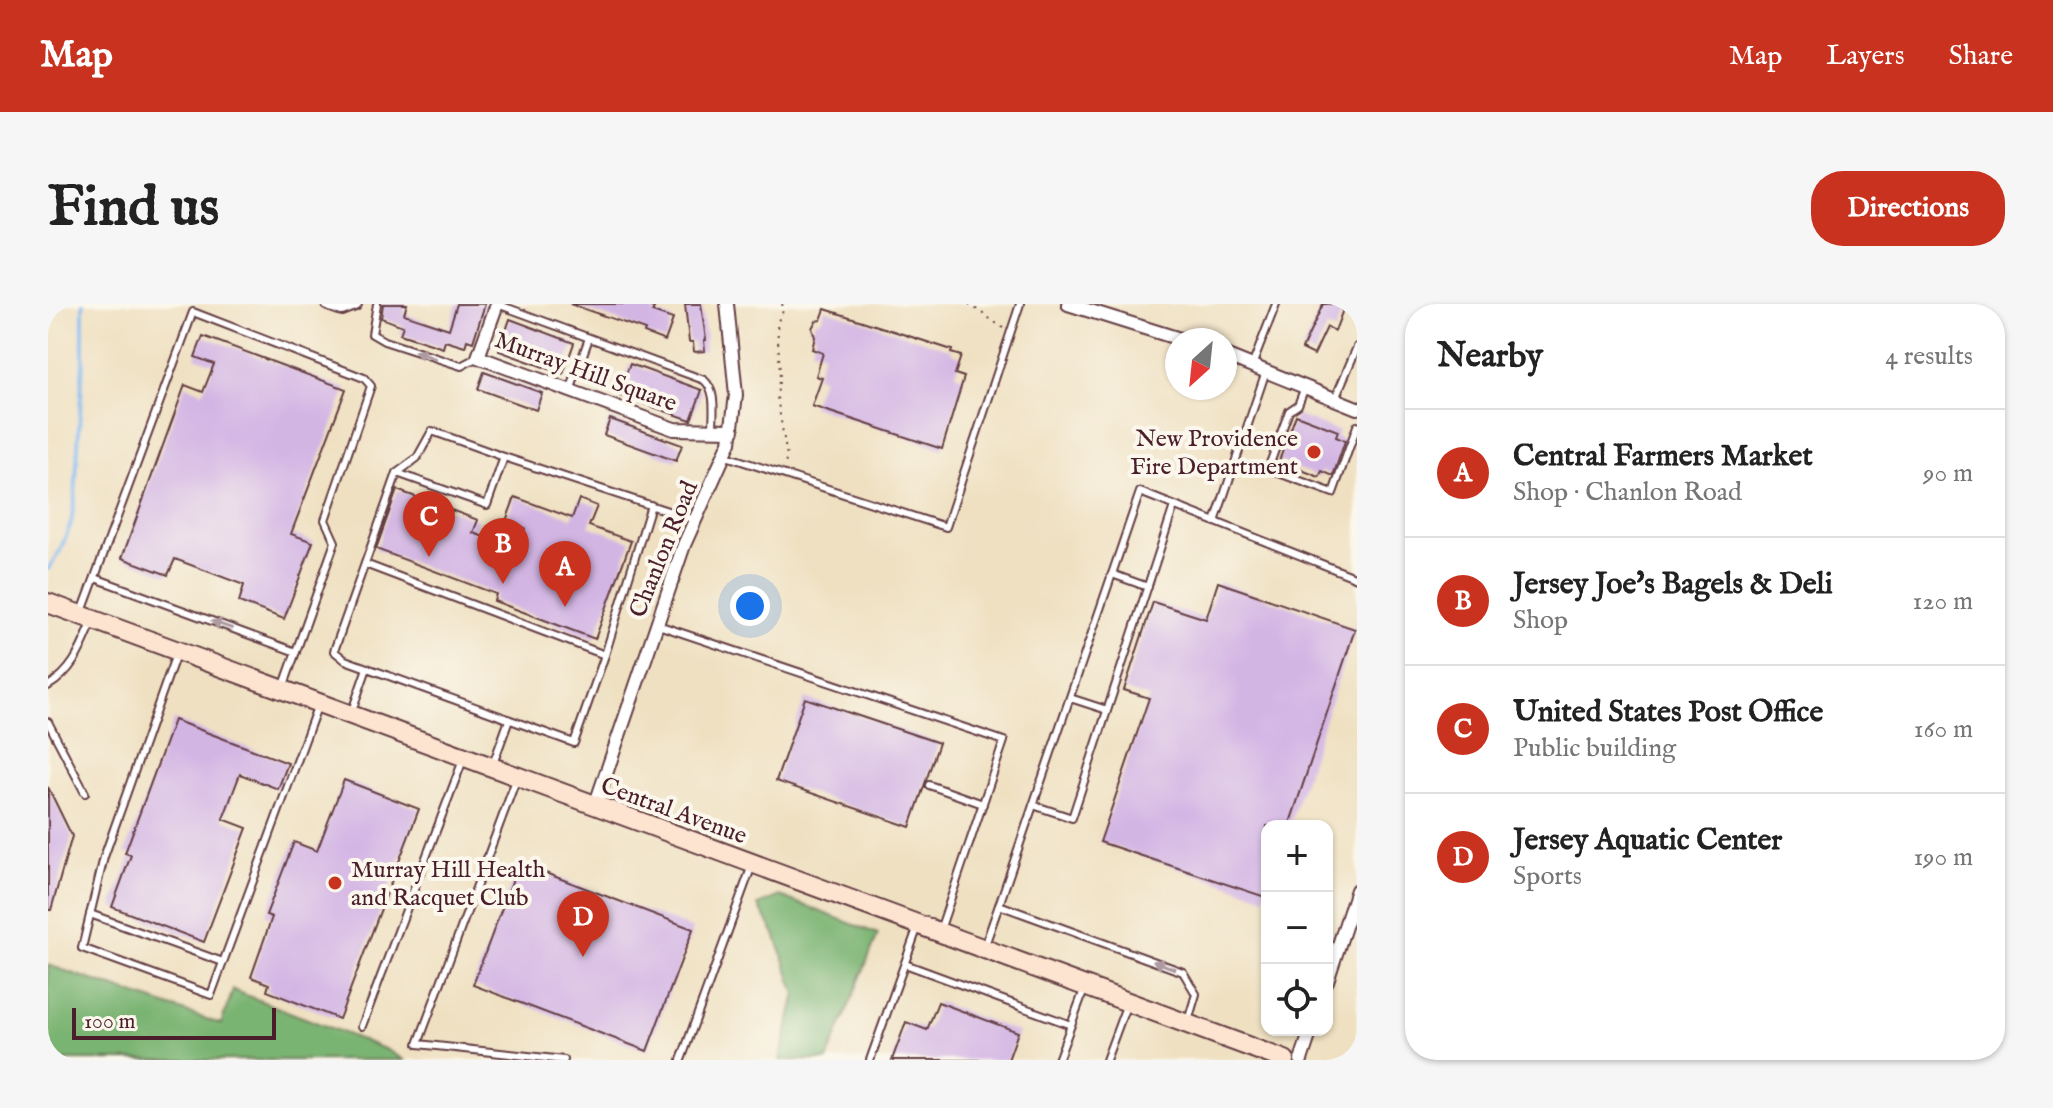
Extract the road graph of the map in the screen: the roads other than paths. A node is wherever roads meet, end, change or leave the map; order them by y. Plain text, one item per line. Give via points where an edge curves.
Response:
1 (328, 304) edge
2 (355, 304) edge
3 (377, 304) edge
4 (497, 304) edge
5 (727, 304) edge
6 (1020, 304) edge
7 (1068, 304) edge
8 (1276, 304) edge
9 (1088, 307) edge
10 (1165, 334) edge
11 (589, 338) junction
12 (1357, 347) edge
13 (478, 357) junction
14 (1355, 358) edge
15 (1237, 360) edge
16 (1252, 366) junction
17 (1266, 371) junction
18 (1305, 387) junction
19 (570, 391) junction
20 (1335, 399) junction
21 (1357, 408) edge
22 (1357, 426) edge
23 (713, 429) junction
24 (733, 430) junction
25 (726, 456) junction
26 (504, 457) junction
27 (397, 473) junction
28 (651, 505) junction
29 (1174, 506) junction
30 (695, 520) junction
31 (1215, 522) junction
32 (365, 564) junction
33 (1112, 574) junction
34 (95, 578) junction
35 (1357, 578) edge
36 (1148, 587) junction
37 (48, 603) edge
38 (87, 618) junction
39 (656, 624) junction
40 (177, 651) junction
41 (296, 652) junction
42 (605, 655) junction
43 (367, 668) junction
44 (48, 686) edge
45 (282, 689) junction
46 (1070, 698) junction
47 (318, 702) junction
48 (1107, 710) junction
49 (350, 714) junction
50 (509, 720) junction
51 (48, 722) edge
52 (464, 757) junction
53 (492, 767) junction
54 (518, 777) junction
55 (929, 785) dead end
56 (85, 793) dead end
57 (983, 804) junction
58 (1033, 805) junction
59 (595, 806) junction
60 (752, 864) junction
61 (1357, 890) edge
62 (999, 905) junction
63 (90, 914) junction
64 (919, 926) junction
65 (939, 933) junction
66 (984, 949) junction
67 (223, 962) junction
68 (905, 964) junction
69 (1333, 964) edge
70 (1085, 987) junction
71 (1127, 1002) junction
72 (1187, 1024) junction
73 (1071, 1025) junction
74 (362, 1026) dead end
75 (1309, 1036) edge
76 (564, 1060) edge
77 (681, 1060) edge
78 (870, 1060) edge
79 (1058, 1060) edge
80 (1106, 1060) edge
81 (1285, 1060) edge
82 (1301, 1060) edge

1 - 2 street via 342,309
13 -> 3 lane via 461,366 384,341 372,334
4 - 11 lane
4 - 13 street, Murray Hill Square
5 - 24 street, Chanlon Road via 736,395
6 - 25 lane via 946,527
7 - 9 street
8 - 16 lane
9 - 10 street
11 - 19 lane
11 - 23 lane via 708,382
12 - 14 lane
13 - 19 street, Murray Hill Square
14 - 20 lane
15 - 16 street
16 - 17 street
17 - 18 street
17 - 31 lane
18 - 20 street
18 - 22 lane via 1298,405 1289,411 1268,469 1333,493
19 - 23 street, Murray Hill Square via 674,429
20 - 21 street
23 - 24 street, Murray Hill Square
24 - 25 street, Chanlon Road
25 - 30 street, Chanlon Road
26 - 27 lane via 432,431 417,458
26 - 27 lane via 487,505
26 - 28 lane
27 - 32 lane
28 - 30 lane
28 - 42 lane
29 - 31 lane
29 - 33 lane via 1140,492
29 - 36 lane
30 - 39 street, Chanlon Road
31 - 35 lane
32 - 42 lane
32 - 43 lane via 334,647 338,656
33 - 36 lane
33 - 46 lane
34 - 38 lane
41 -> 34 lane
34 - 41 lane via 193,312 364,378 371,386 325,520 335,542
36 - 48 lane
37 - 38 street, Central Avenue
38 - 40 street, Central Avenue
38 - 44 lane via 74,664
39 - 57 lane via 1004,741
39 - 59 street, Chanlon Road
40 - 45 street, Central Avenue
40 - 63 lane via 104,857
41 - 45 lane
42 - 50 lane via 574,743
43 - 49 lane
43 - 50 lane
45 - 47 street, Central Avenue
46 - 48 lane
46 - 58 lane
47 - 49 street, Central Avenue
47 - 67 lane
48 - 58 lane via 1072,818
49 - 52 street, Central Avenue
50 - 53 lane
51 - 56 lane
52 - 53 street, Central Avenue
52 - 74 lane
53 - 54 street, Central Avenue
54 - 59 street, Central Avenue
54 - 76 lane via 418,1044
55 - 57 lane
57 - 65 lane
58 - 62 lane
59 - 60 street, Central Avenue
60 - 64 street, Central Avenue
60 - 77 lane
61 - 69 street
62 - 66 lane
72 -> 62 lane via 1196,994 1183,972
63 - 67 lane
63 - 67 lane via 82,948 211,995
64 - 65 street, Central Avenue
64 - 68 lane
65 - 66 street, Central Avenue
66 - 70 street, Central Avenue
68 - 73 lane
68 - 78 lane
70 - 71 street, Central Avenue
70 - 73 lane
71 - 72 street, Central Avenue
71 - 80 lane
72 - 81 street, Central Avenue
73 - 79 lane
75 - 82 street

